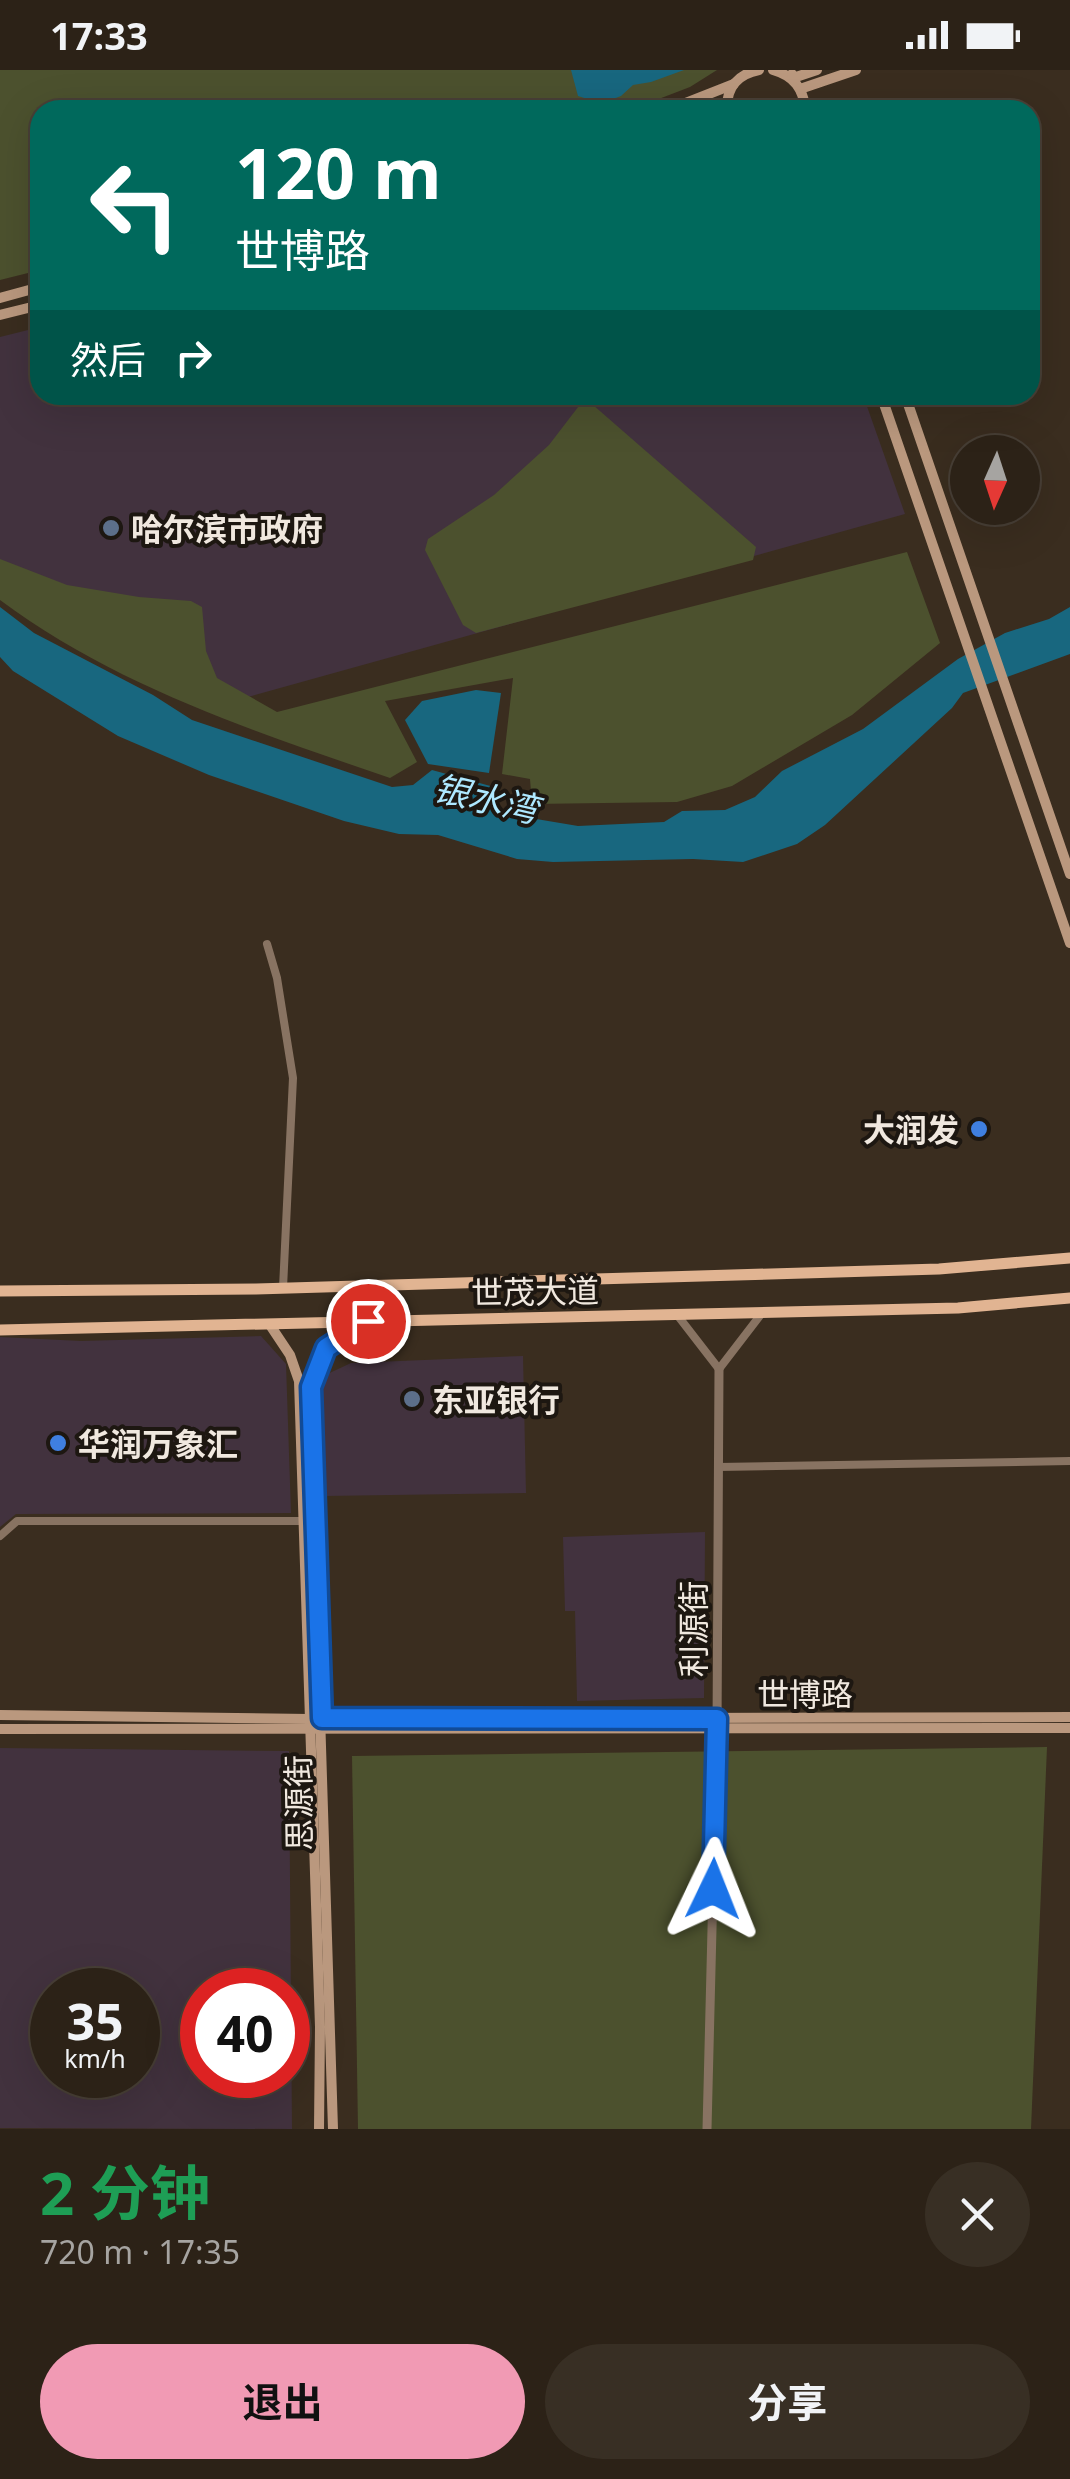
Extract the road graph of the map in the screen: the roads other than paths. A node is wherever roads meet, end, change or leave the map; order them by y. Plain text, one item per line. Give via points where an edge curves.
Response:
1 (760, 70) edge
2 (774, 70) edge
3 (817, 70) edge
4 (856, 70) edge
5 (792, 74) edge
6 (738, 77) edge
7 (800, 89) junction
8 (689, 100) edge
9 (728, 100) edge
10 (803, 100) edge
11 (30, 290) edge
12 (0, 298) edge
13 (30, 308) edge
14 (0, 316) edge
15 (884, 405) edge
16 (908, 405) edge
17 (1070, 874) edge
18 (1070, 943) edge
19 (267, 944) dead end
20 (1070, 1258) edge
21 (283, 1288) junction
22 (0, 1292) edge
23 (1070, 1298) edge
24 (762, 1313) junction
25 (678, 1316) junction
26 (368, 1321) junction
27 (270, 1325) junction
28 (0, 1330) edge
29 (719, 1370) junction
30 (1070, 1461) edge
31 (718, 1467) junction
32 (304, 1521) junction
33 (0, 1536) edge
34 (0, 1715) edge
35 (1070, 1717) edge
36 (315, 1724) junction
37 (717, 1724) junction
38 (1070, 1728) edge
39 (0, 1729) edge
40 (319, 2129) edge
41 (333, 2129) edge
42 (707, 2129) edge

1 - 6 main road
2 - 5 main road
3 - 5 main road
4 - 7 main road
5 - 7 main road
6 - 8 main road
6 - 9 main road
7 - 10 main road
11 - 12 main road
13 - 14 main road
15 - 18 main road
16 - 17 main road
19 - 21 street via 293,1078
20 - 21 main road, 世茂大道 via 939,1269
21 - 22 main road, 世茂大道
23 - 24 main road, 世茂大道
24 - 25 main road, 世茂大道
24 - 29 street
25 - 26 main road, 世茂大道
25 - 29 street
26 - 27 main road, 世茂大道
26 - 36 main road, 思源街 via 326,1348 311,1387
27 - 28 main road, 世茂大道
27 - 32 main road, 思源街 via 298,1372
29 - 31 street, 利源街
30 - 31 street
31 - 37 street, 利源街
32 - 33 street via 17,1522
32 - 36 main road, 思源街
34 - 36 main road, 世博路
35 - 37 main road, 世博路
36 - 37 main road, 世博路
36 - 39 main road, 世博路
36 - 40 main road, 思源街
36 - 41 main road, 思源街
37 - 38 main road, 世博路
37 - 42 street, 利源街

